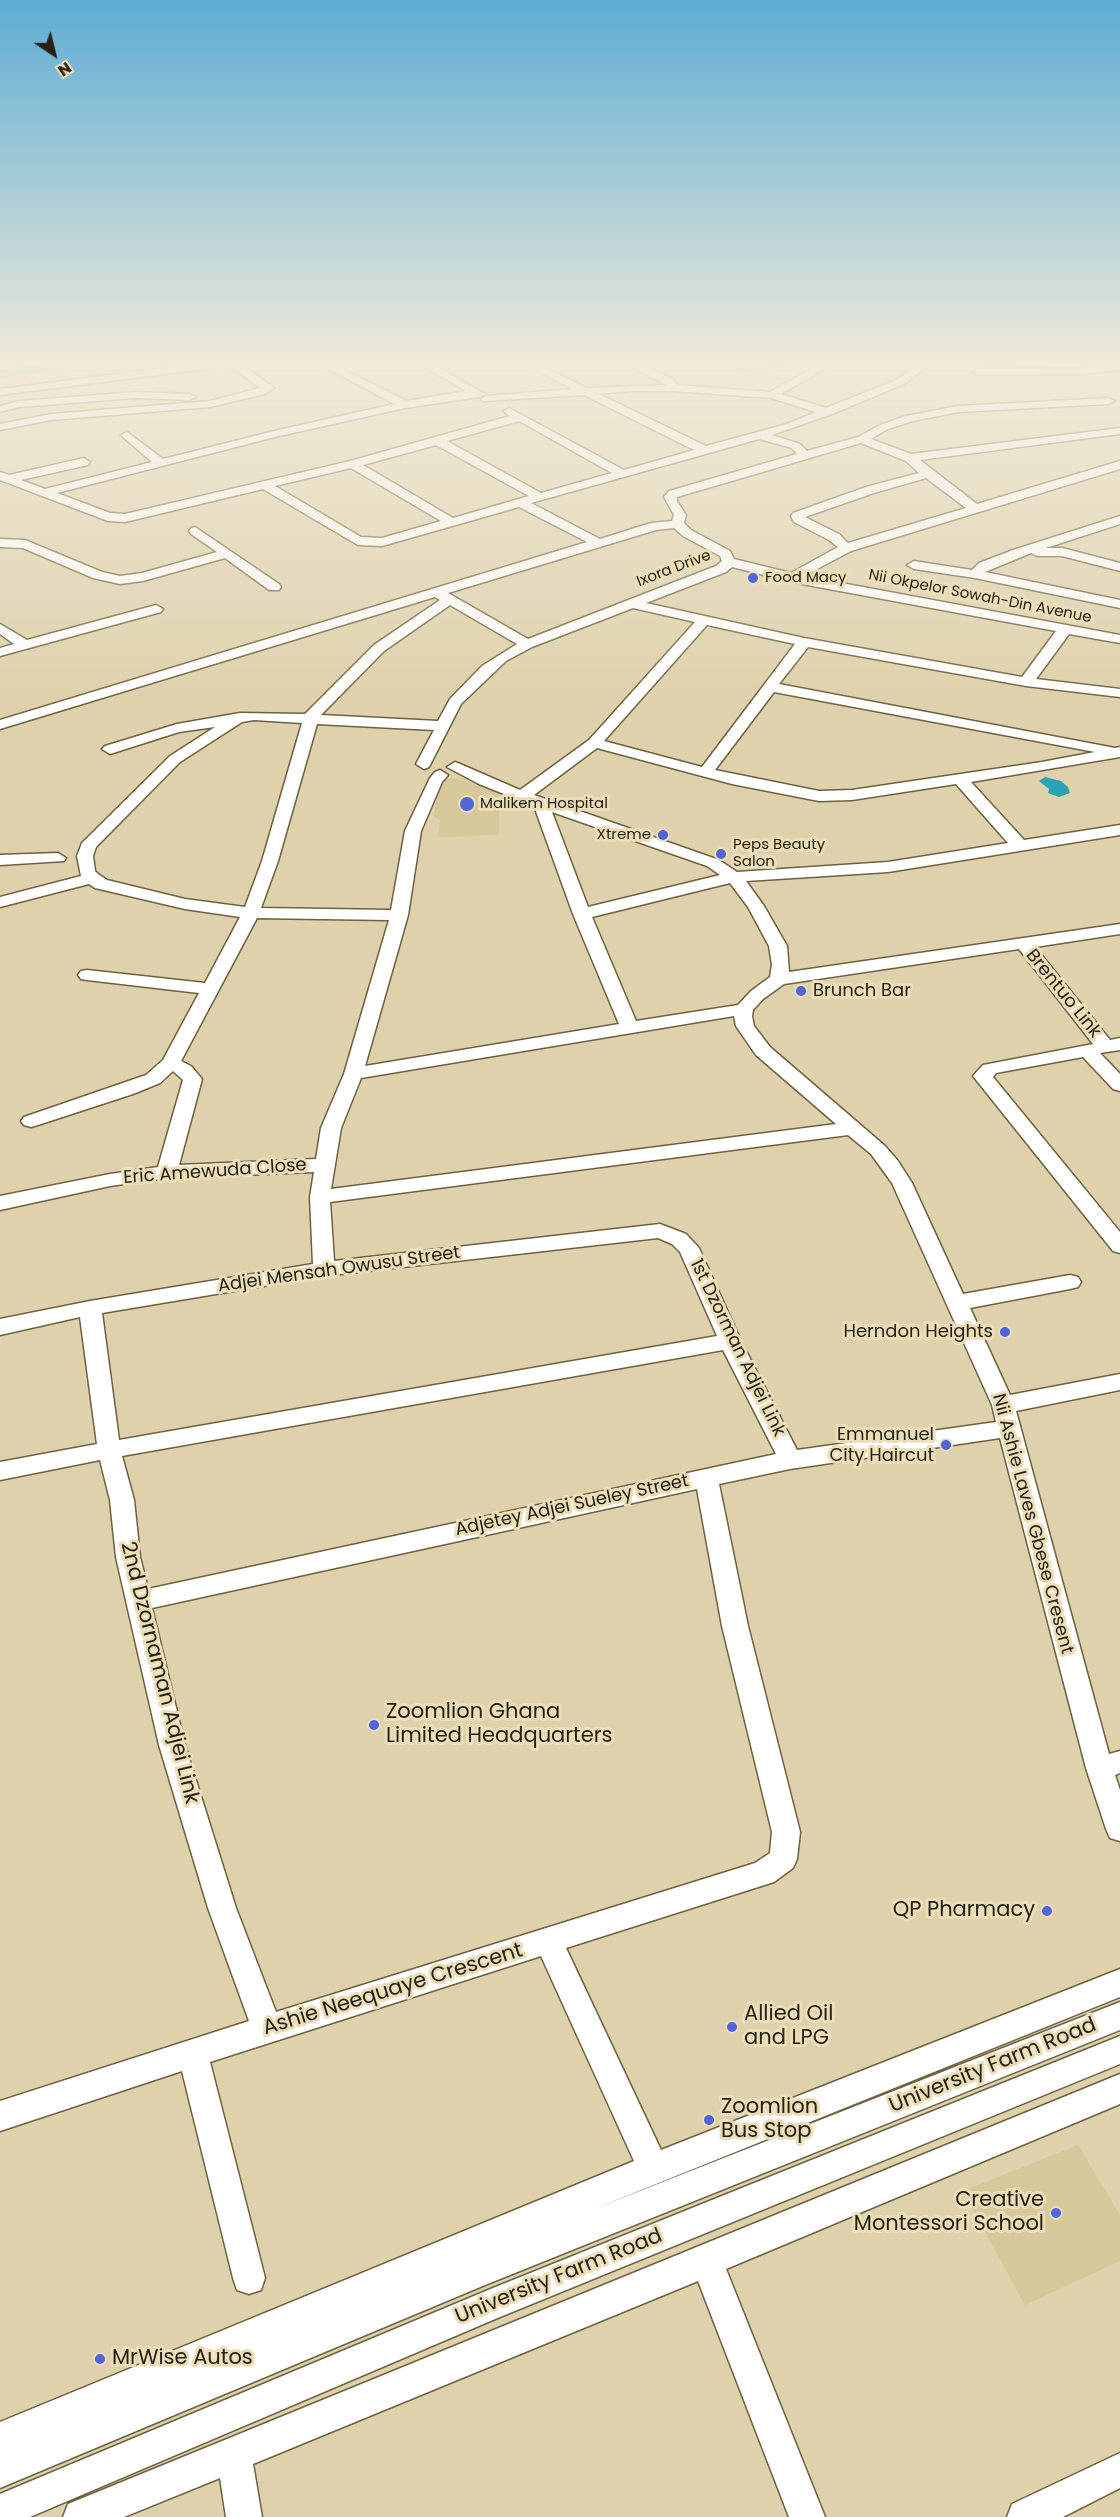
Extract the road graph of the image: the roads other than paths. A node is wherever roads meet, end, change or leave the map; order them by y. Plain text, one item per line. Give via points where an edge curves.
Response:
1 (6, 477) edge
2 (105, 477) edge
3 (297, 477) edge
4 (376, 477) edge
5 (504, 477) edge
6 (606, 477) edge
7 (726, 477) edge
8 (915, 477) edge
9 (933, 477) edge
10 (1078, 477) edge
11 (265, 485) junction
12 (44, 493) junction
13 (539, 497) junction
14 (521, 503) junction
15 (974, 508) junction
16 (1120, 520) edge
17 (452, 523) junction
18 (677, 524) junction
19 (195, 531) dead end
20 (0, 543) edge
21 (598, 543) junction
22 (846, 548) junction
23 (1018, 553) junction
24 (226, 554) junction
25 (729, 562) junction
26 (914, 565) dead end
27 (1120, 567) edge
28 (975, 574) junction
29 (791, 578) junction
30 (274, 587) dead end
31 (435, 592) junction
32 (449, 600) junction
33 (629, 603) junction
34 (1120, 604) edge
35 (156, 609) dead end
36 (703, 621) junction
37 (0, 628) edge
38 (1065, 629) junction
39 (1120, 639) edge
40 (804, 642) junction
41 (526, 644) junction
42 (25, 645) junction
43 (0, 652) edge
44 (1026, 682) junction
45 (770, 687) junction
46 (1120, 693) edge
47 (240, 717) junction
48 (311, 717) junction
49 (0, 725) edge
50 (442, 728) junction
51 (594, 743) junction
52 (110, 749) dead end
53 (1120, 752) edge
54 (424, 766) junction
55 (447, 769) junction
56 (706, 772) junction
57 (960, 779) junction
58 (523, 795) junction
59 (541, 803) junction
60 (422, 808) junction
61 (1120, 830) edge
62 (1021, 846) junction
63 (58, 858) dead end
64 (0, 860) edge
65 (734, 877) junction
66 (92, 878) junction
67 (0, 902) edge
68 (251, 913) junction
69 (582, 914) junction
70 (399, 915) junction
71 (1120, 929) edge
72 (1022, 942) junction
73 (87, 975) dead end
74 (779, 979) junction
75 (212, 989) junction
76 (744, 1009) junction
77 (629, 1027) junction
78 (1104, 1046) edge
79 (171, 1063) junction
80 (353, 1074) junction
81 (1120, 1085) edge
82 (31, 1121) dead end
83 (852, 1128) junction
84 (324, 1165) junction
85 (167, 1172) junction
86 (320, 1197) junction
87 (0, 1203) edge
88 (680, 1239) joint
89 (1120, 1246) edge
90 (324, 1269) junction
91 (1070, 1282) dead end
92 (956, 1303) junction
93 (90, 1308) junction
94 (0, 1327) edge
95 (730, 1341) junction
96 (1120, 1382) edge
97 (1006, 1417) junction
98 (109, 1450) junction
99 (790, 1460) junction
100 (0, 1472) edge
101 (706, 1476) junction
102 (138, 1601) junction
103 (1109, 1765) edge
104 (1120, 1829) edge
105 (549, 1942) junction
106 (1120, 1983) edge
107 (1120, 2016) edge
108 (267, 2029) junction
109 (1120, 2050) edge
110 (193, 2053) junction
111 (1120, 2089) edge
112 (0, 2116) edge
113 (654, 2169) junction
114 (706, 2261) junction
115 (249, 2278) dead end
116 (0, 2439) edge
117 (234, 2454) junction
118 (0, 2471) edge
119 (1117, 2478) edge
120 (0, 2512) edge
121 (81, 2517) edge
122 (244, 2517) edge
123 (807, 2517) edge
124 (1025, 2517) edge

1 - 12 street
2 - 12 street
3 - 11 street
4 - 17 street
5 - 13 street
6 - 13 street
7 - 18 street via 670,497 680,511
8 - 22 street via 797,516
9 - 15 street
10 - 15 street
11 - 12 street via 125,518 108,517
11 - 17 street via 364,542 390,540
13 - 14 street
14 - 17 street
14 - 21 street
15 - 22 street
16 - 23 street
18 - 21 street via 655,526
18 - 25 street via 725,554
19 - 24 street
20 - 24 street via 25,544 98,575 120,580
21 - 31 street
22 - 29 street
23 - 27 street via 1062,552
23 - 28 street via 984,566
24 - 30 street
25 - 29 street, Nii Okpelor Sowah-Din Avenue
25 - 33 street, Ixora Drive via 721,569
26 - 28 street
28 - 34 street
29 - 38 street, Nii Okpelor Sowah-Din Avenue
31 - 32 street
31 - 49 street
32 - 41 street
32 - 48 street via 379,648
33 - 36 street
33 - 41 street, Ixora Drive
35 - 42 street
36 - 40 street
36 - 51 street
37 - 42 street
38 - 39 street, Nii Okpelor Sowah-Din Avenue
38 - 44 street
40 - 44 street
40 - 45 street
41 - 50 street, Ixora Drive via 501,658 472,683 455,702
42 - 43 street
44 - 46 street
45 - 53 street
45 - 56 street
47 - 48 street
47 - 52 street via 177,728
47 - 66 street via 175,759 88,846 85,856
48 - 50 street
48 - 68 street
50 - 54 street, Ixora Drive
50 - 55 street
51 - 56 street
51 - 58 street
53 - 57 street
54 - 55 street via 426,772
54 - 60 street
55 - 58 street
55 - 60 street via 435,781
56 - 57 street via 819,796
57 - 62 street
58 - 59 street
59 - 65 street via 713,863
59 - 69 street
60 - 70 street via 412,831
61 - 62 street
62 - 65 street via 888,867
63 - 64 street
65 - 69 street
65 - 74 street via 778,946 782,965
66 - 67 street
66 - 68 street via 101,884 185,903
68 - 70 street
68 - 75 street
69 - 77 street
70 - 80 street
71 - 72 street
72 - 74 street
72 - 78 street, Brentuo Link
73 - 75 street
74 - 76 street
75 - 79 street
76 - 77 street
76 - 83 street, Nii Ashie Laves Gbese Cresent via 745,1026 755,1043
77 - 80 street
78 - 81 street, Brentuo Link
78 - 89 street via 990,1069 982,1076
79 - 82 street via 153,1079
79 - 85 street via 193,1079
80 - 84 street via 331,1128
83 - 86 street
83 - 92 street, Nii Ashie Laves Gbese Cresent via 891,1165 902,1183
84 - 85 street, Eric Amewuda Close
84 - 86 street
85 - 87 street, Eric Amewuda Close
86 - 90 street
88 - 90 street, Adjei Mensah Owusu Street via 660,1231
88 - 95 street, 1st Dzorman Adjei Link via 689,1248
90 - 93 street, Adjei Mensah Owusu Street
91 - 92 street
92 - 97 street, Nii Ashie Laves Gbese Cresent
93 - 94 street, Adjei Mensah Owusu Street
93 - 98 street, 2nd Dzornaman Adjei Link
95 - 98 street
95 - 99 street, 1st Dzorman Adjei Link
96 - 97 street, Adjetey Adjei Sueley Street
97 - 99 street, Adjetey Adjei Sueley Street
97 - 103 street, Nii Ashie Laves Gbese Cresent
98 - 100 street
98 - 102 street, 2nd Dzornaman Adjei Link via 122,1500
99 - 101 street, Adjetey Adjei Sueley Street
101 - 102 street, Adjetey Adjei Sueley Street
101 - 105 street, Ashie Neequaye Crescent via 735,1626 786,1832 783,1859 764,1873
102 - 108 street, 2nd Dzornaman Adjei Link via 172,1745 222,1908
103 - 104 street, Nii Ashie Laves Gbese Cresent
105 - 108 street, Ashie Neequaye Crescent
105 - 113 street
106 - 113 street
107 - 118 street, University Farm Road via 481,2270
108 - 110 street, Ashie Neequaye Crescent
109 - 120 street, University Farm Road via 493,2304
110 - 112 street, Ashie Neequaye Crescent
110 - 115 street
111 - 114 street
113 - 116 street
114 - 117 street
114 - 123 street
117 - 121 street
117 - 122 street
119 - 124 street

